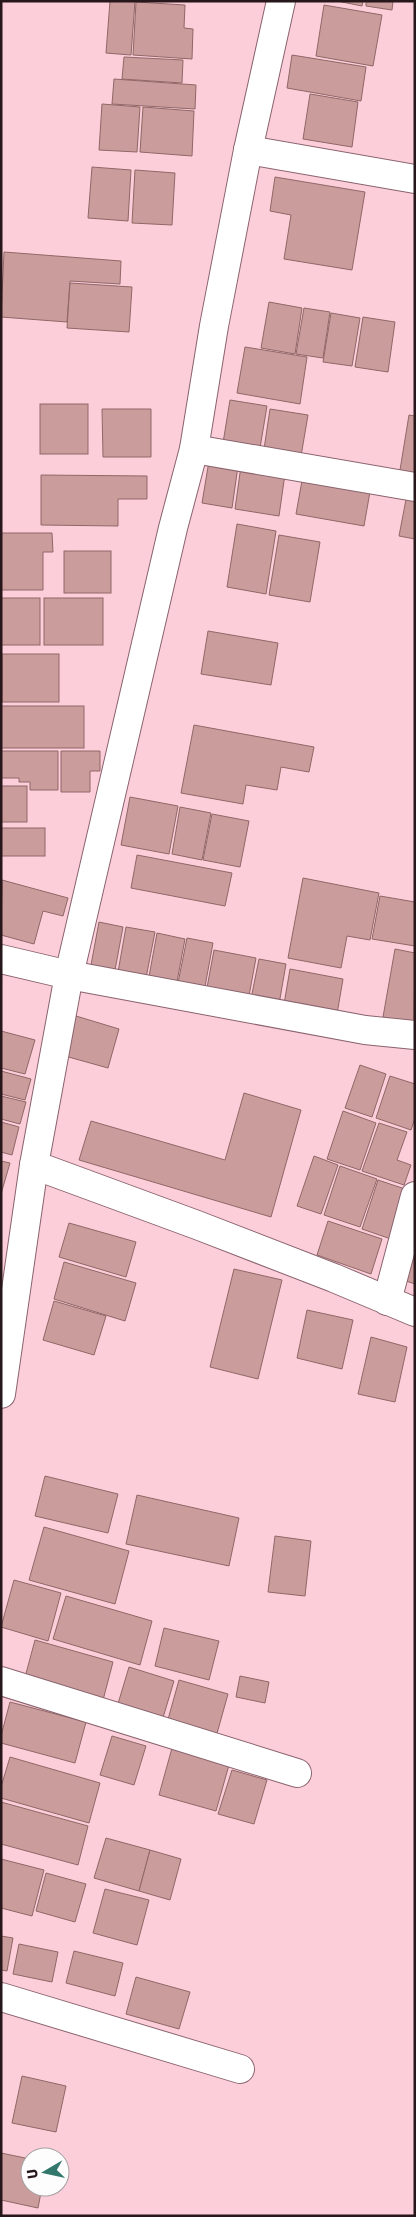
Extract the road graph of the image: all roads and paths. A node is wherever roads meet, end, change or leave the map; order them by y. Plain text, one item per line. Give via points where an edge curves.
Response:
1 (281, 1) edge
2 (248, 150) junction
3 (415, 179) edge
4 (194, 449) junction
5 (415, 487) edge
6 (1, 959) edge
7 (69, 975) junction
8 (415, 1035) edge
9 (34, 1166) junction
10 (415, 1196) edge
11 (387, 1301) junction
12 (415, 1312) edge
13 (1, 1394) edge
14 (1, 1681) edge
15 (297, 1774) dead end
16 (1, 1996) edge
17 (240, 2069) dead end

1 - 2 street
2 - 3 street
2 - 4 street
4 - 5 street
4 - 7 street
6 - 7 street
7 - 8 street via 365,1030
7 - 9 street
9 - 11 street via 216,1232
9 - 13 street
10 - 11 street
11 - 12 street
14 - 15 street
16 - 17 street

